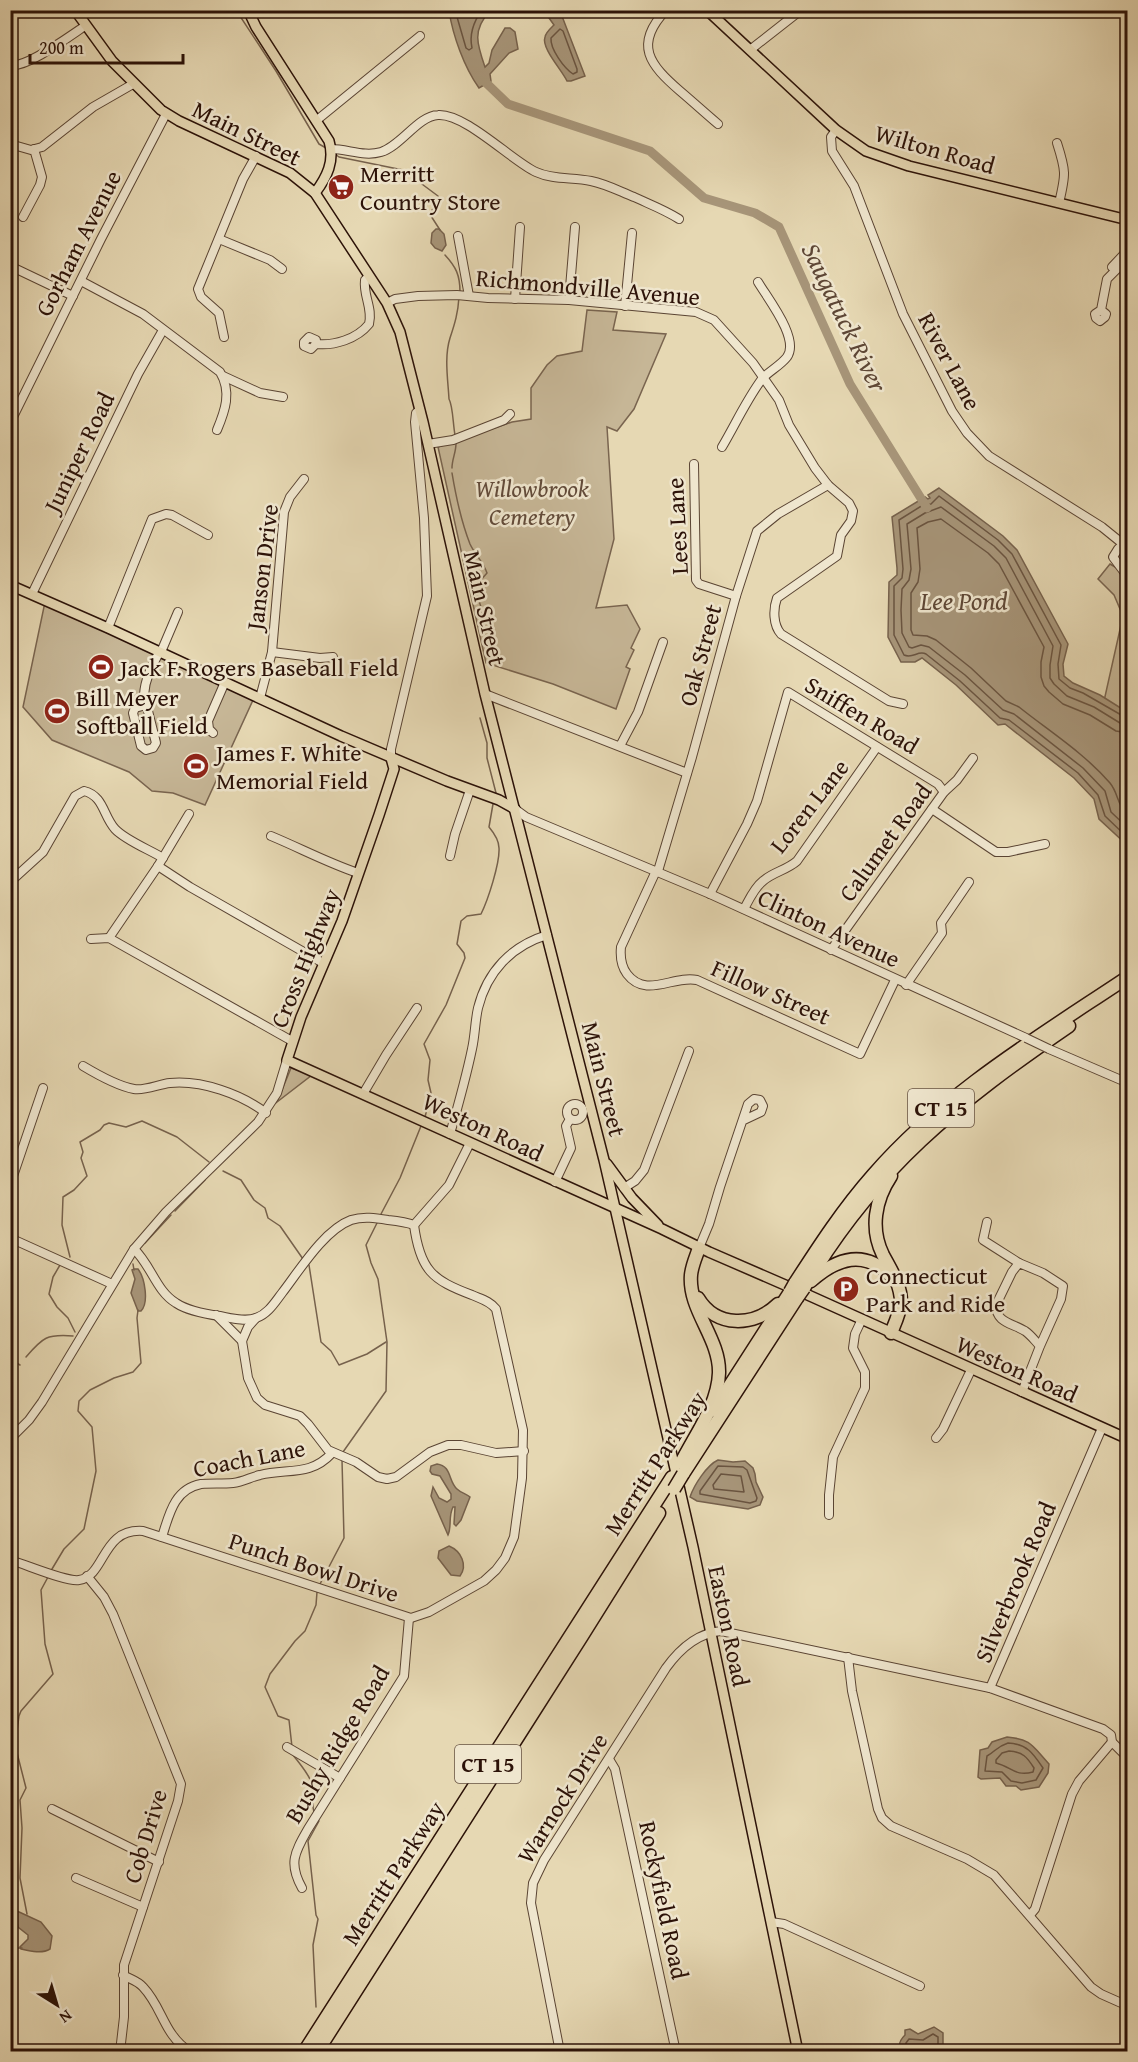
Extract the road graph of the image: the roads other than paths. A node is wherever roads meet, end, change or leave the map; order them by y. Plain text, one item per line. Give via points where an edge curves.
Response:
1 (75, 10) edge
2 (248, 10) edge
3 (666, 10) edge
4 (707, 10) edge
5 (801, 10) edge
6 (86, 26) junction
7 (420, 36) dead end
8 (750, 50) junction
9 (10, 65) edge
10 (133, 84) junction
11 (166, 114) junction
12 (316, 120) junction
13 (718, 124) dead end
14 (836, 129) junction
15 (1057, 143) dead end
16 (10, 144) edge
17 (34, 149) junction
18 (331, 149) junction
19 (256, 156) junction
20 (315, 193) junction
21 (1059, 203) junction
22 (23, 217) dead end
23 (679, 219) dead end
24 (1128, 220) edge
25 (575, 227) dead end
26 (520, 228) dead end
27 (632, 233) dead end
28 (458, 236) dead end
29 (219, 239) junction
30 (1128, 250) edge
31 (1128, 258) edge
32 (10, 266) edge
33 (282, 269) dead end
34 (369, 276) junction
35 (1107, 279) junction
36 (81, 281) junction
37 (758, 282) dead end
38 (73, 296) junction
39 (463, 296) junction
40 (515, 299) junction
41 (569, 300) junction
42 (387, 303) junction
43 (625, 306) junction
44 (1101, 310) dead end
45 (163, 330) junction
46 (224, 337) dead end
47 (316, 344) dead end
48 (223, 376) junction
49 (764, 377) junction
50 (283, 397) dead end
51 (420, 410) junction
52 (510, 414) dead end
53 (10, 423) edge
54 (217, 430) dead end
55 (428, 444) junction
56 (722, 447) dead end
57 (694, 464) dead end
58 (304, 479) dead end
59 (828, 484) junction
60 (208, 535) dead end
61 (1125, 542) edge
62 (1128, 577) edge
63 (10, 585) edge
64 (32, 594) junction
65 (736, 596) junction
66 (178, 612) dead end
67 (108, 628) junction
68 (663, 642) dead end
69 (160, 652) junction
70 (272, 652) junction
71 (333, 657) dead end
72 (225, 682) junction
73 (485, 694) junction
74 (260, 698) junction
75 (903, 704) dead end
76 (146, 705) junction
77 (213, 733) dead end
78 (620, 746) junction
79 (877, 747) junction
80 (392, 758) junction
81 (973, 758) dead end
82 (687, 773) junction
83 (470, 790) junction
84 (944, 792) junction
85 (515, 808) junction
86 (932, 809) junction
87 (189, 814) dead end
88 (271, 836) dead end
89 (1045, 844) dead end
90 (450, 856) dead end
91 (163, 858) junction
92 (158, 866) junction
93 (657, 871) junction
94 (358, 873) junction
95 (10, 882) edge
96 (969, 882) dead end
97 (710, 894) junction
98 (744, 909) junction
99 (547, 934) junction
100 (110, 938) junction
101 (91, 939) dead end
102 (831, 950) junction
103 (323, 963) junction
104 (1128, 977) edge
105 (895, 980) junction
106 (906, 985) junction
107 (1128, 986) edge
108 (417, 1008) dead end
109 (292, 1041) junction
110 (689, 1051) dead end
111 (287, 1060) junction
112 (83, 1066) dead end
113 (1128, 1083) edge
114 (44, 1088) dead end
115 (363, 1094) junction
116 (266, 1113) junction
117 (570, 1119) dead end
118 (744, 1120) dead end
119 (941, 1121) junction
120 (450, 1134) junction
121 (470, 1143) junction
122 (604, 1160) junction
123 (555, 1182) junction
124 (10, 1185) edge
125 (624, 1188) junction
126 (615, 1209) junction
127 (987, 1222) dead end
128 (414, 1225) junction
129 (662, 1229) junction
130 (10, 1238) edge
131 (699, 1248) junction
132 (134, 1249) junction
133 (1018, 1263) junction
134 (896, 1281) junction
135 (112, 1284) junction
136 (692, 1284) junction
137 (797, 1290) junction
138 (216, 1315) junction
139 (256, 1318) junction
140 (862, 1319) junction
141 (891, 1333) junction
142 (242, 1341) junction
143 (1040, 1346) junction
144 (972, 1370) junction
145 (1022, 1392) junction
146 (1102, 1428) junction
147 (936, 1438) dead end
148 (10, 1439) edge
149 (1128, 1439) edge
150 (524, 1451) junction
151 (333, 1453) junction
152 (678, 1476) junction
153 (829, 1515) dead end
154 (162, 1537) junction
155 (10, 1560) edge
156 (87, 1576) junction
157 (408, 1618) junction
158 (711, 1633) junction
159 (848, 1657) junction
160 (990, 1688) junction
161 (1112, 1742) junction
162 (290, 1749) dead end
163 (1128, 1758) edge
164 (609, 1759) junction
165 (340, 1778) junction
166 (52, 1809) dead end
167 (159, 1862) junction
168 (76, 1878) dead end
169 (302, 1888) dead end
170 (143, 1907) junction
171 (1030, 1915) junction
172 (771, 1922) junction
173 (123, 1976) junction
174 (919, 1986) dead end
175 (1128, 2006) edge
176 (798, 2049) edge
177 (120, 2052) edge
178 (190, 2052) edge
179 (304, 2052) edge
180 (317, 2052) edge
181 (560, 2052) edge
182 (676, 2052) edge
183 (808, 2052) edge

1 - 6 main road, Main Street
2 - 12 main road
3 - 13 street via 650,34 650,60 660,74
4 - 8 main road, Wilton Road
5 - 8 street
6 - 9 street via 29,60
6 - 10 main road, Main Street
7 - 12 street
8 - 14 main road, Wilton Road
10 - 11 main road, Main Street
10 - 17 street
11 - 19 main road, Main Street
11 - 36 street, Gorham Avenue
12 - 18 main road
14 - 21 main road, Wilton Road via 860,147 886,159
14 - 61 street, River Lane via 831,138 832,151 854,186 907,323 962,427 989,456
15 - 21 street via 1065,169
16 - 17 street
17 - 22 street via 41,181
18 - 20 main road via 330,166
18 - 23 street via 379,152 390,148 426,119 441,115 455,119 537,172 610,187
19 - 20 main road, Main Street via 293,175
19 - 29 street
20 - 34 main road, Main Street
21 - 24 main road, Wilton Road
25 - 41 street
26 - 40 street
27 - 43 street
28 - 39 street
29 - 33 street
29 - 46 street via 198,293 219,313
30 - 35 street
31 - 35 street
32 - 38 street
34 - 42 main road, Main Street
34 - 47 street via 364,286 369,324 364,331 348,339
35 - 44 street
36 - 38 street, Gorham Avenue
36 - 45 street via 143,314
37 - 49 street via 779,315 791,347 788,356
38 - 53 street, Gorham Avenue
39 - 40 street, Richmondville Avenue
39 - 42 street, Richmondville Avenue via 418,296
40 - 41 street, Richmondville Avenue
41 - 43 street, Richmondville Avenue
42 - 51 main road, Main Street via 403,341
43 - 49 street, Richmondville Avenue via 696,312 710,317
45 - 48 street
45 - 64 street, Juniper Road
48 - 50 street via 260,393
48 - 54 street via 227,398
49 - 56 street
49 - 59 street, Richmondville Avenue via 804,451
51 - 55 main road, Main Street
51 - 80 street, Cross Highway via 415,422 427,596
52 - 55 street via 464,435
55 - 73 main road, Main Street
57 - 65 street, Lees Lane via 696,580
58 - 70 street, Janson Drive via 284,512
59 - 65 street, Oak Street via 757,531
59 - 75 street, Richmondville Avenue via 849,503 853,516 842,535 837,556 777,598 776,628 889,701
60 - 67 street via 172,515 152,519
61 - 62 street via 1113,557
63 - 64 main road
64 - 67 main road
65 - 82 street, Oak Street
66 - 69 street
67 - 69 main road
68 - 78 street via 638,712
69 - 72 main road
69 - 76 street via 146,680
70 - 71 street
70 - 74 street, Janson Drive
72 - 74 main road
72 - 77 street via 208,721
73 - 78 street
73 - 85 main road, Main Street
74 - 80 main road
76 - 76 street via 156,743 146,750 141,746 133,713 135,708
78 - 82 street
79 - 84 street, Sniffen Road via 938,784
79 - 97 street, Sniffen Road via 788,693 755,807
79 - 98 street, Loren Lane via 797,861 764,879
80 - 83 main road
80 - 94 main road, Cross Highway via 394,769
81 - 84 street, Calumet Road
82 - 93 street, Oak Street
83 - 85 main road
83 - 90 street
84 - 86 street, Calumet Road
85 - 93 street, Clinton Avenue via 526,817
85 - 99 main road, Main Street
86 - 89 street via 996,852
86 - 102 street, Calumet Road
87 - 91 street
88 - 94 street
91 - 92 street
91 - 95 street via 115,829 98,798 84,790 75,796 43,852
92 - 100 street
92 - 103 street
93 - 97 street, Clinton Avenue
93 - 105 street, Fillow Street via 621,947 623,968 638,985 697,980 860,1054
94 - 103 main road, Cross Highway
96 - 106 street via 941,923 942,933
97 - 98 street, Clinton Avenue
98 - 102 street, Clinton Avenue
99 - 120 street via 516,949 486,985 477,1009 472,1050
99 - 122 main road, Main Street
100 - 101 street
100 - 109 street
102 - 105 street, Clinton Avenue
103 - 109 main road, Cross Highway
104 - 137 highway, Merritt Parkway / CT 15 via 992,1067 925,1122 851,1201
105 - 106 street, Clinton Avenue
106 - 113 street, Clinton Avenue, bridge
107 - 119 highway, Merritt Parkway / CT 15 via 1006,1069
108 - 115 street
109 - 111 main road, Cross Highway
110 - 125 street via 644,1170
111 - 115 main road, Weston Road
111 - 116 street, Cross Highway
112 - 116 street via 131,1088 181,1082 226,1091
114 - 124 street
115 - 120 main road, Weston Road
116 - 132 street, Cross Highway
117 - 123 street via 566,1126 571,1148
118 - 131 street
119 - 134 highway via 894,1172 880,1197 876,1232
119 - 137 highway, Merritt Parkway / CT 15 via 865,1198
120 - 121 main road, Weston Road
121 - 123 main road, Weston Road
121 - 128 street via 448,1185
122 - 125 main road, Weston Road
122 - 126 main road, Main Street
123 - 126 main road, Weston Road
125 - 129 main road, Weston Road
126 - 129 main road, Weston Road
126 - 158 main road, Easton Road
127 - 133 street via 983,1240
128 - 139 street via 373,1218 343,1224 325,1239 272,1306
128 - 150 street, Punch Bowl Drive via 433,1275 490,1303 497,1311 521,1412
129 - 131 main road, Weston Road
130 - 135 street
131 - 136 highway
131 - 140 main road, Weston Road
132 - 135 street, Cross Highway
132 - 138 street via 170,1299 184,1308
133 - 143 street via 996,1310 1001,1319 1026,1332
133 - 143 street via 1063,1286
134 - 137 highway via 874,1262 853,1259 830,1267
134 - 141 highway via 901,1306
135 - 148 street, Cross Highway via 42,1402
136 - 137 highway via 707,1310 729,1321 763,1315
136 - 152 highway via 719,1371 713,1400
137 - 152 highway, Merritt Parkway / CT 15
138 - 139 street
138 - 142 street
139 - 142 street
140 - 141 main road, Weston Road
140 - 153 street via 853,1348 865,1372 865,1388 833,1457
141 - 144 main road, Weston Road
142 - 151 street via 248,1378 257,1398 265,1405 302,1418
143 - 145 street
144 - 145 main road, Weston Road
144 - 147 street
145 - 146 main road, Weston Road
146 - 149 main road, Weston Road
146 - 160 street, Silverbrook Road
150 - 151 street via 496,1453 461,1445 445,1446 387,1479 378,1478 361,1464
150 - 157 street, Punch Bowl Drive via 516,1529 505,1558 479,1584 425,1615
151 - 154 street, Coach Lane via 303,1471 189,1488 172,1506
152 - 179 highway, Merritt Parkway / CT 15
152 - 180 highway, Merritt Parkway / CT 15
154 - 156 street, Punch Bowl Drive via 138,1531 123,1534
154 - 157 street, Punch Bowl Drive
155 - 156 street via 71,1579
156 - 167 street, Cob Drive via 110,1606 181,1781
157 - 165 street, Bushy Ridge Road via 404,1676
158 - 159 street, Silverbrook Road via 721,1631
158 - 164 street, Warnock Drive via 676,1655
158 - 172 main road, Easton Road
159 - 160 street, Silverbrook Road
159 - 171 street via 852,1691 882,1818 891,1826 983,1867
160 - 161 street via 1097,1726 1108,1732
161 - 163 street
161 - 171 street via 1071,1794
162 - 165 street
164 - 181 street, Warnock Drive via 539,1868 530,1893
164 - 182 street, Rockyfield Road via 615,1769
165 - 169 street, Bushy Ridge Road via 294,1854 294,1868
166 - 167 street
167 - 170 street, Cob Drive
168 - 170 street
170 - 173 street, Cob Drive
171 - 175 street via 1091,1987
172 - 174 street
172 - 176 main road, Easton Road
173 - 177 street, Cob Drive
173 - 178 street via 145,1989 173,2038
176 - 183 street

